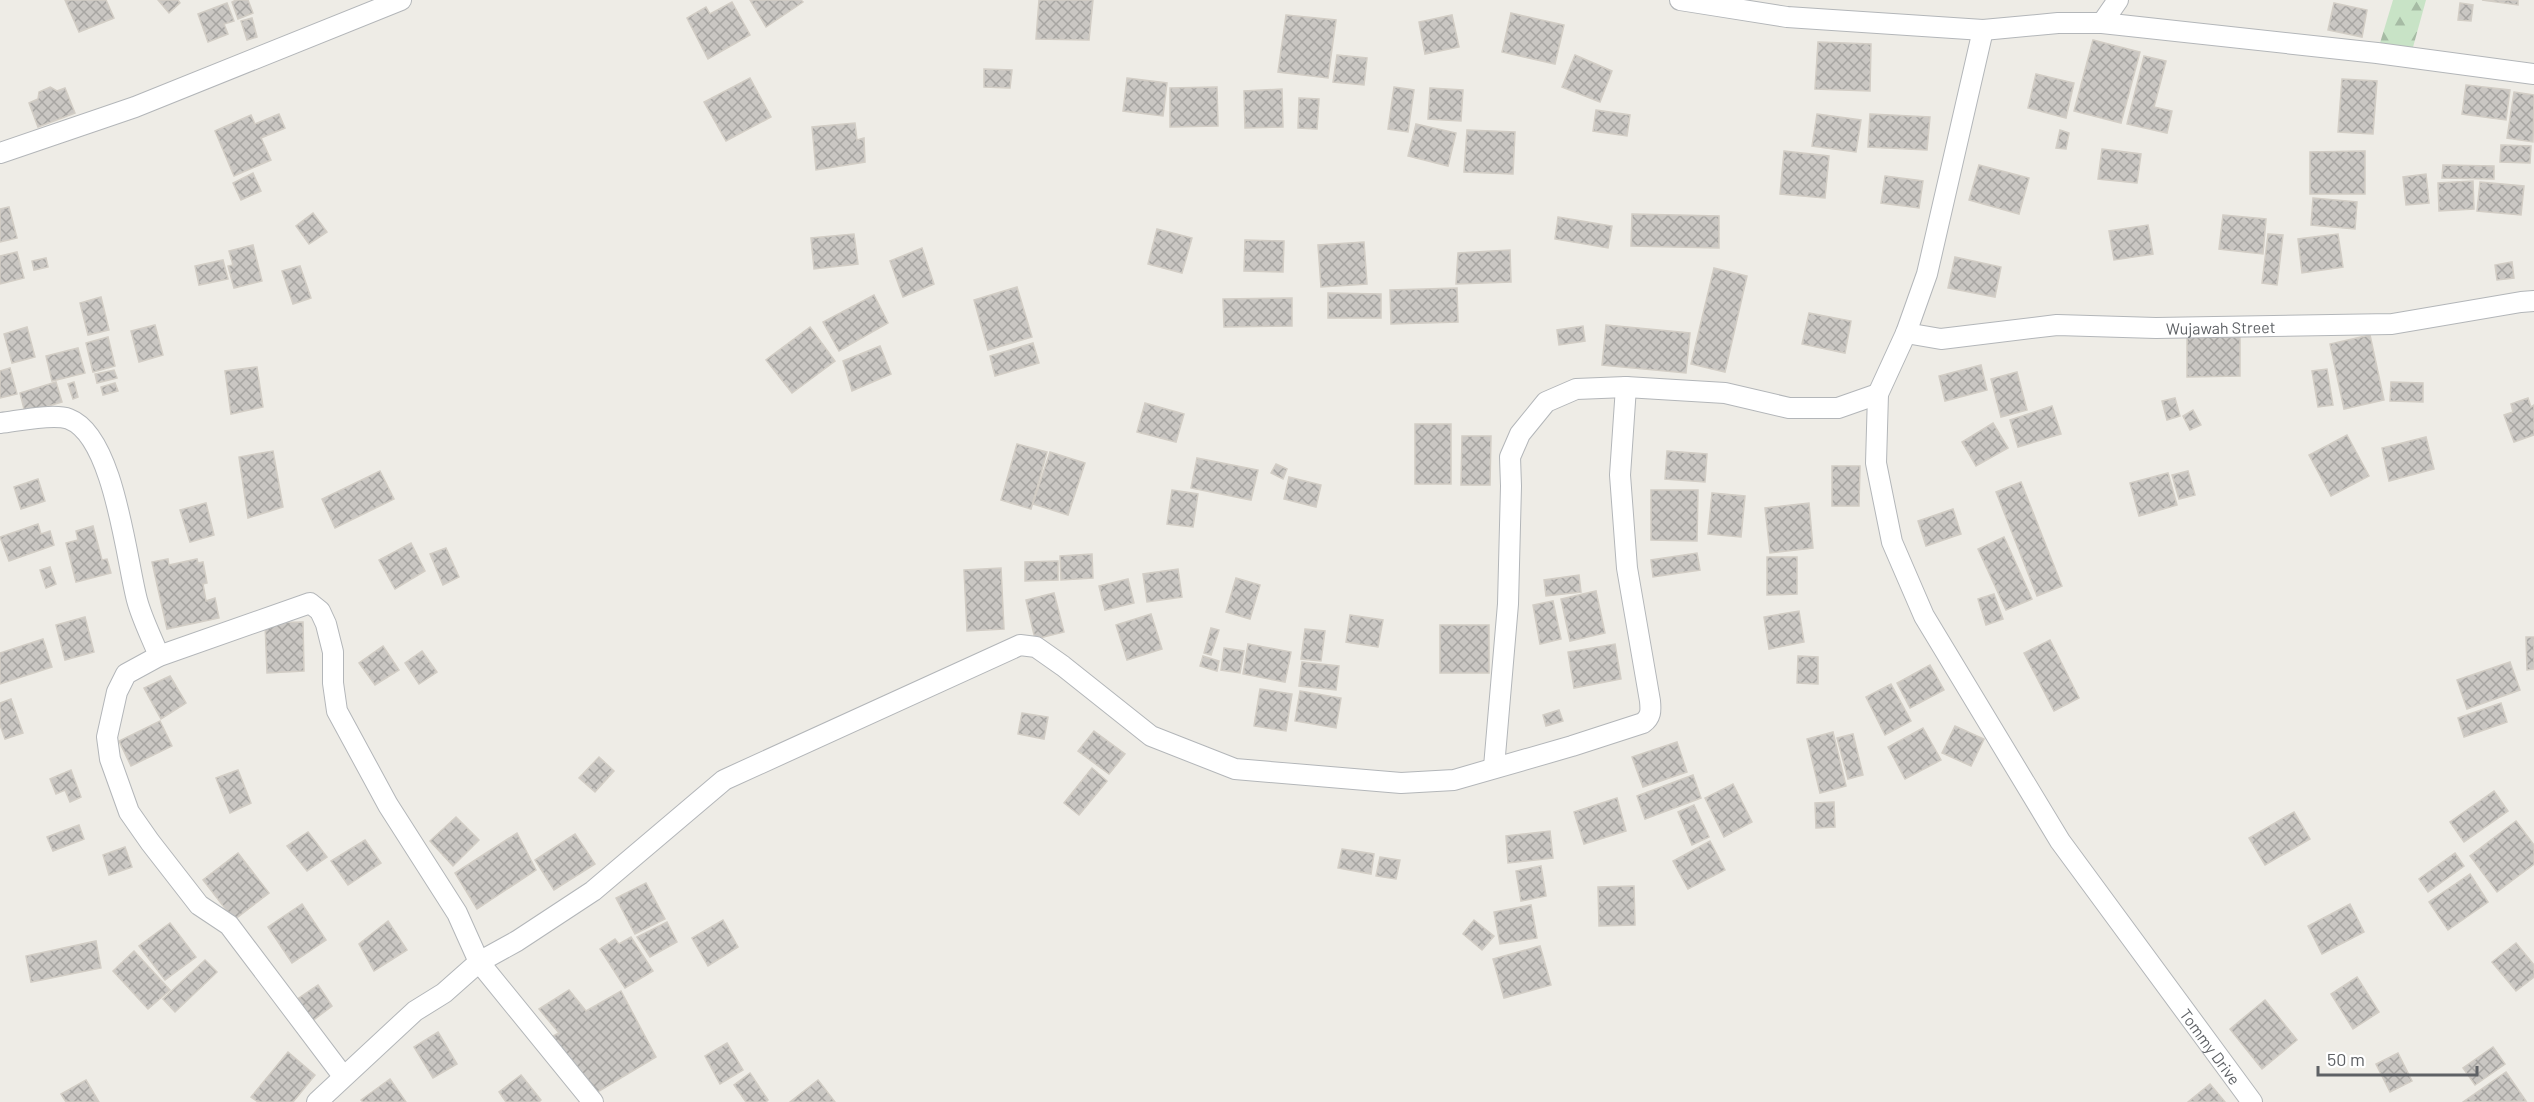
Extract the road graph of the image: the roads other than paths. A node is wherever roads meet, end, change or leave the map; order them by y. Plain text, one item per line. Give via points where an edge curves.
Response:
1 (401, 0) edge
2 (1680, 0) edge
3 (2118, 0) edge
4 (2102, 23) junction
5 (1983, 30) junction
6 (2534, 74) edge
7 (0, 153) edge
8 (2534, 301) edge
9 (1906, 333) junction
10 (1626, 387) junction
11 (1878, 394) junction
12 (0, 423) edge
13 (159, 656) junction
14 (1494, 767) junction
15 (479, 962) junction
16 (343, 1076) junction
17 (317, 1102) edge
18 (593, 1102) edge
19 (2252, 1102) edge

1 - 7 street via 135,107
2 - 5 street via 1787,17
3 - 4 street
4 - 5 street
4 - 6 street
5 - 9 street via 1927,274
8 - 9 street, Wujawah Street via 2392,324 2156,328 2057,325 1941,339
9 - 11 street
10 - 11 street via 1725,393 1789,408 1838,408
10 - 14 street via 1576,389 1546,402 1520,434 1510,457 1508,604
10 - 14 street via 1620,475 1626,556 1651,713 1643,723
11 - 19 street, Tommy Drive via 1876,463 1892,542 1924,616 2060,841
12 - 13 street via 68,418 81,426 92,441 114,490 138,602
13 - 15 street via 310,603 315,605 326,624 333,652 338,711 388,805 457,914
13 - 16 street via 126,674 111,714 107,737 110,759 129,812 199,905 229,925
14 - 15 street via 1454,780 1401,783 1235,770 1151,736 1036,647 1020,645 724,780 593,891
15 - 16 street via 444,993 415,1011
15 - 18 street
16 - 17 street

